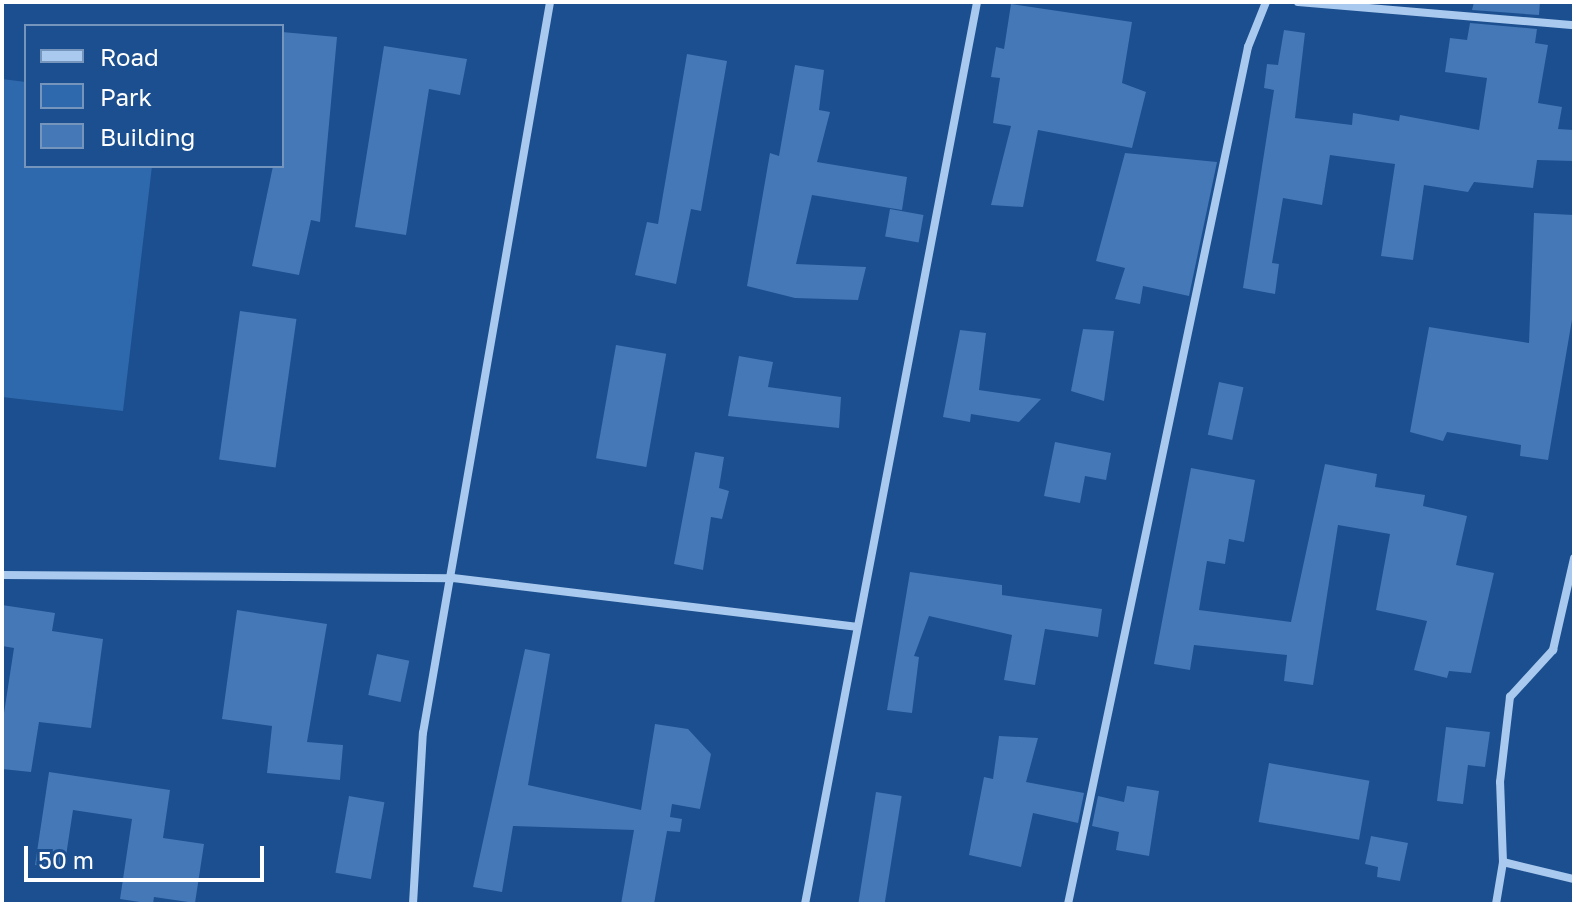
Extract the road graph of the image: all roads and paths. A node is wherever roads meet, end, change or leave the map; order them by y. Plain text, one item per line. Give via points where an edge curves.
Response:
1 (550, 2) edge
2 (977, 2) edge
3 (1266, 2) edge
4 (1298, 2) edge
5 (1574, 25) edge
6 (1574, 558) edge
7 (2, 575) edge
8 (453, 578) junction
9 (856, 627) junction
10 (1503, 862) junction
11 (1574, 879) edge
12 (413, 904) edge
13 (805, 904) edge
14 (1068, 904) edge
15 (1496, 904) edge

1 - 8 street
2 - 9 street
3 - 14 street via 1248,47
4 - 5 street
6 - 10 street via 1553,650 1510,697 1500,782
7 - 8 street
8 - 9 street
8 - 12 street via 423,733
9 - 13 street
10 - 11 street
10 - 15 street

